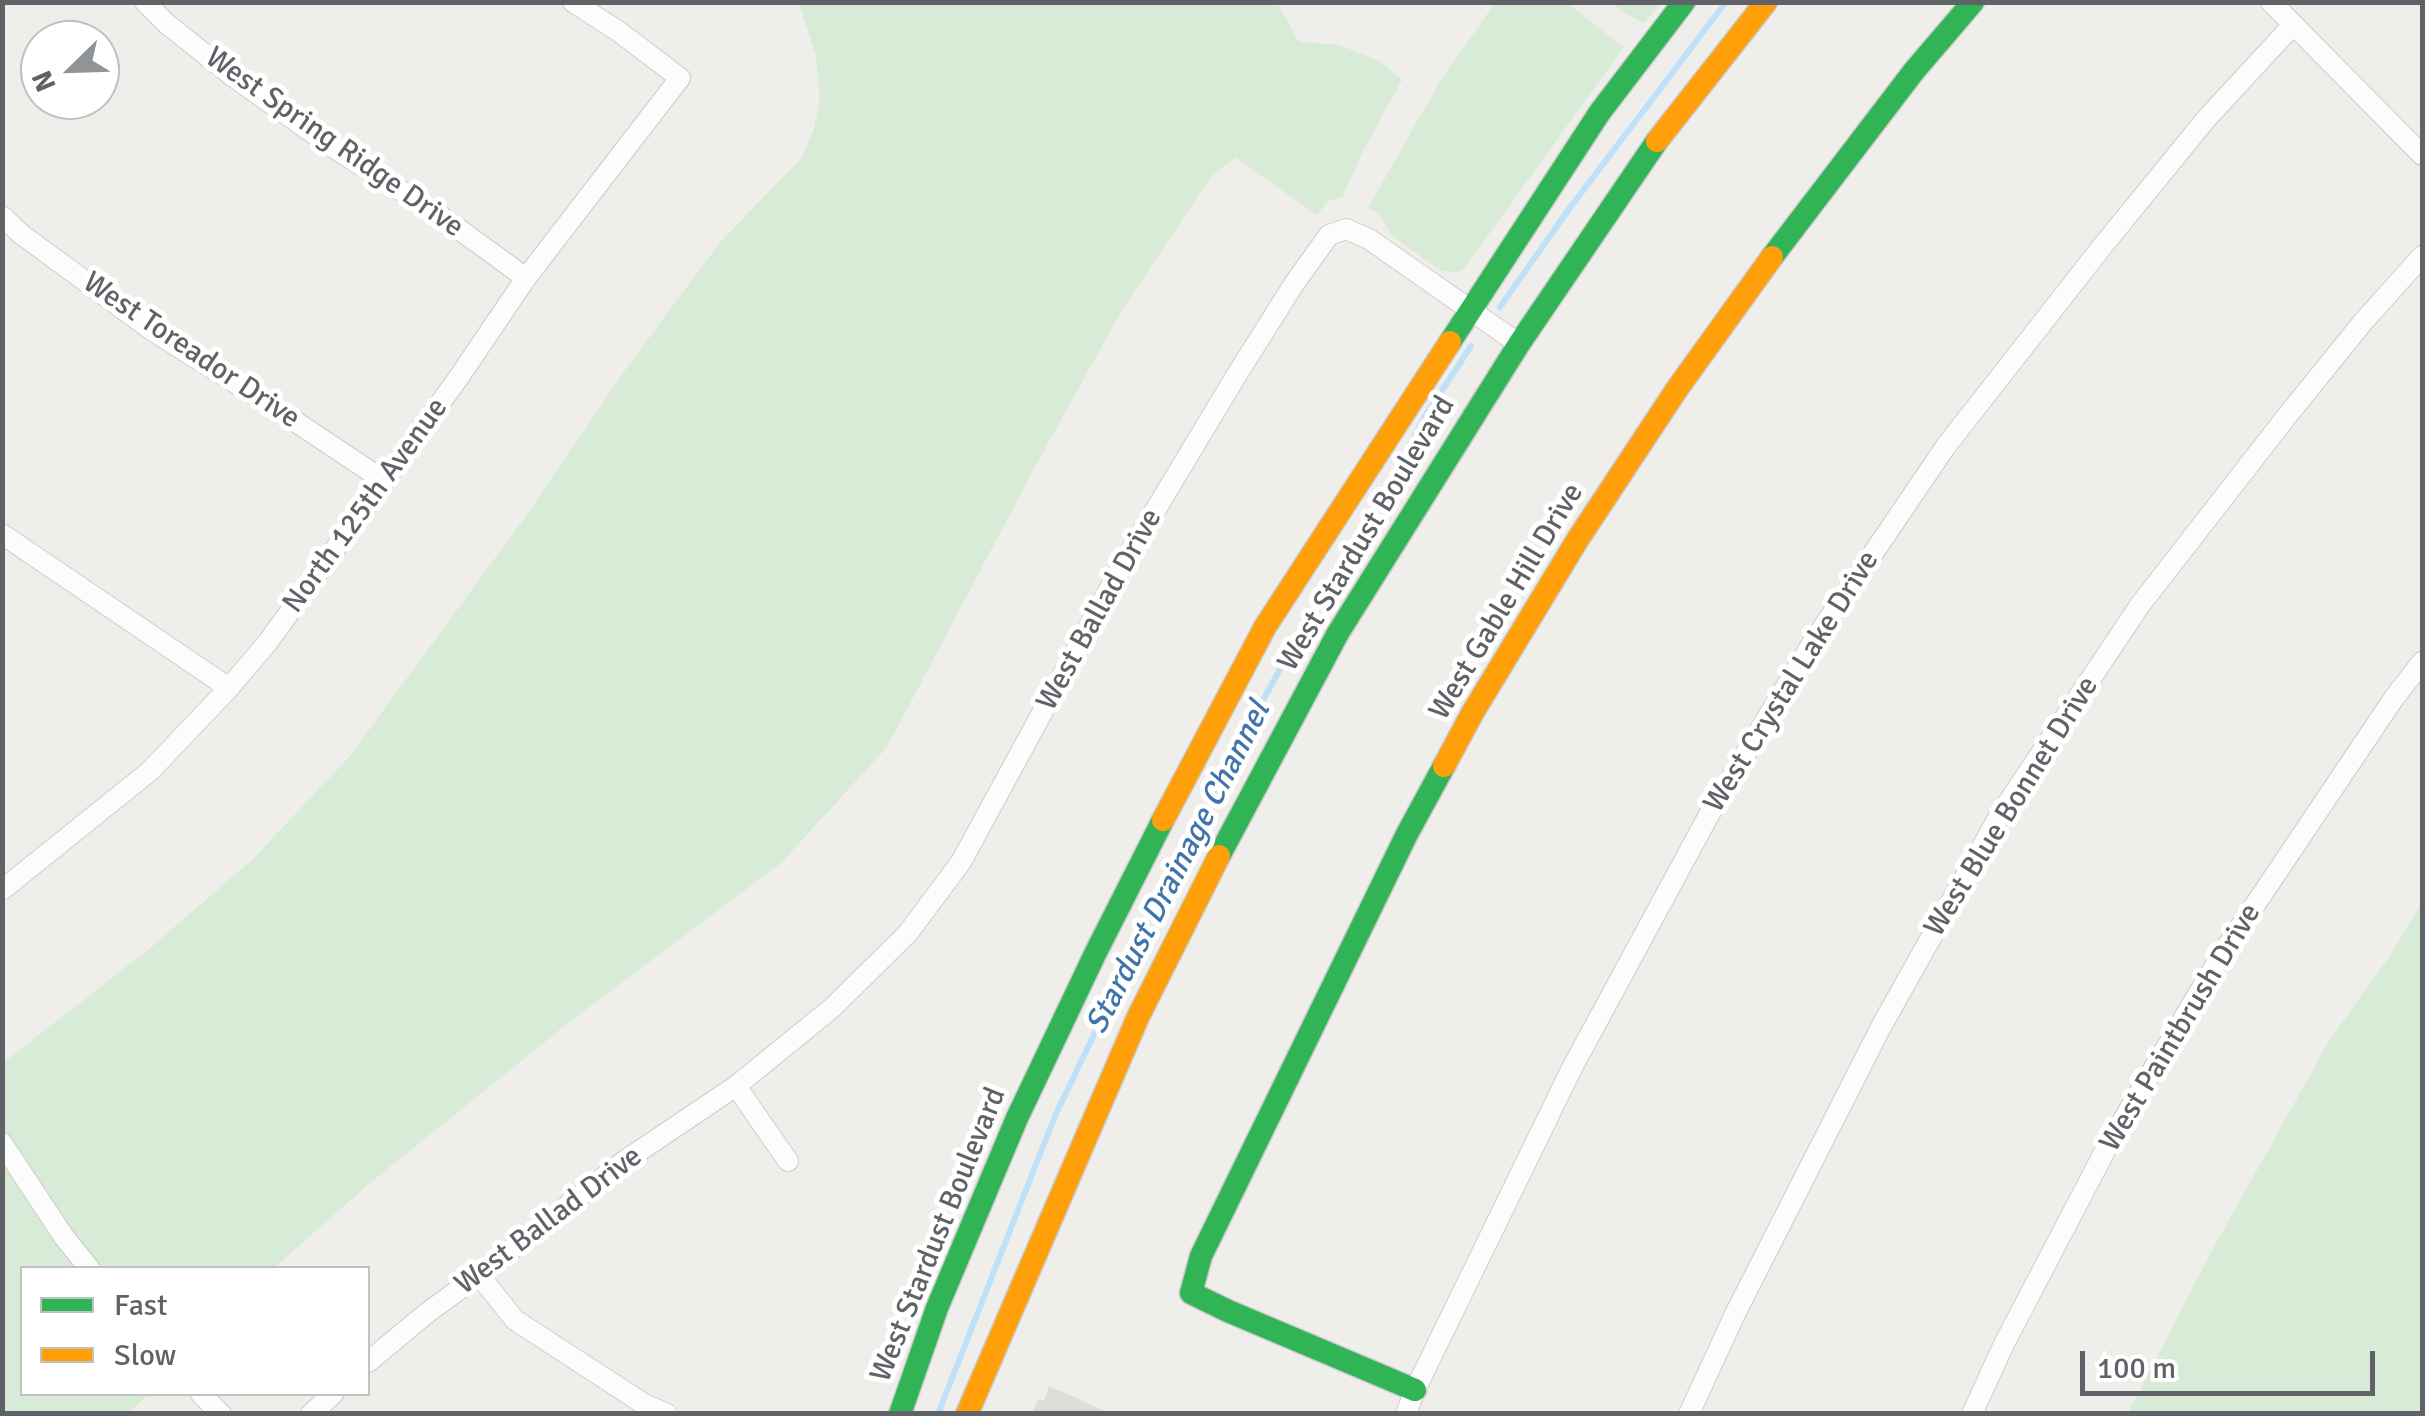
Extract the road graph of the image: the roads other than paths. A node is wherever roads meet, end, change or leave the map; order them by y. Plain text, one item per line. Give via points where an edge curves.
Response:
1 (146, 2) edge
2 (573, 2) edge
3 (1684, 2) edge
4 (1766, 2) edge
5 (1973, 2) edge
6 (2271, 2) edge
7 (2294, 25) junction
8 (2422, 155) edge
9 (2, 216) edge
10 (2422, 256) edge
11 (526, 278) junction
12 (1471, 310) junction
13 (1518, 344) junction
14 (384, 480) junction
15 (2, 534) edge
16 (2422, 662) edge
17 (229, 688) junction
18 (2, 890) edge
19 (736, 1086) junction
20 (2, 1143) edge
21 (788, 1161) dead end
22 (88, 1266) edge
23 (478, 1275) junction
24 (370, 1360) edge
25 (1414, 1390) junction
26 (203, 1396) edge
27 (331, 1396) edge
28 (221, 1414) edge
29 (311, 1414) edge
30 (667, 1414) edge
31 (900, 1414) edge
32 (967, 1414) edge
33 (1406, 1414) edge
34 (1688, 1414) edge
35 (1972, 1414) edge

1 - 11 street, West Spring Ridge Drive via 230,74
2 - 11 street, North 125th Avenue via 680,78
3 - 12 street, West Stardust Boulevard via 1600,112
4 - 13 street, West Stardust Boulevard via 1656,142
5 - 25 street, West Gable Hill Drive via 1748,288 1578,538 1406,834 1200,1256 1191,1293
6 - 7 street
7 - 8 street
7 - 25 street, West Crystal Lake Drive via 2100,248 1946,446 1813,642 1710,813 1572,1068
9 - 14 street, West Toreador Drive via 150,330
10 - 34 street, West Blue Bonnet Drive via 2140,606 2002,813 1882,1025
11 - 14 street, North 125th Avenue
12 - 13 street, West Ballad Drive
12 - 19 street, West Ballad Drive via 1368,239 1346,229 1329,235 1123,564 961,862 908,934 832,1008
12 - 31 street, West Stardust Boulevard via 1265,626 1181,784 1017,1118
13 - 32 street, West Stardust Boulevard via 1338,633 1234,825 1138,1018
14 - 17 street, North 125th Avenue
15 - 17 street
16 - 35 street, West Paintbrush Drive via 2212,970 2107,1147
17 - 18 street, North 125th Avenue via 150,771
19 - 21 street
19 - 23 street, West Ballad Drive via 623,1162
20 - 22 street
23 - 24 street, West Ballad Drive
23 - 30 street via 515,1320
25 - 33 street, West Crystal Lake Drive
26 - 28 street
27 - 29 street

